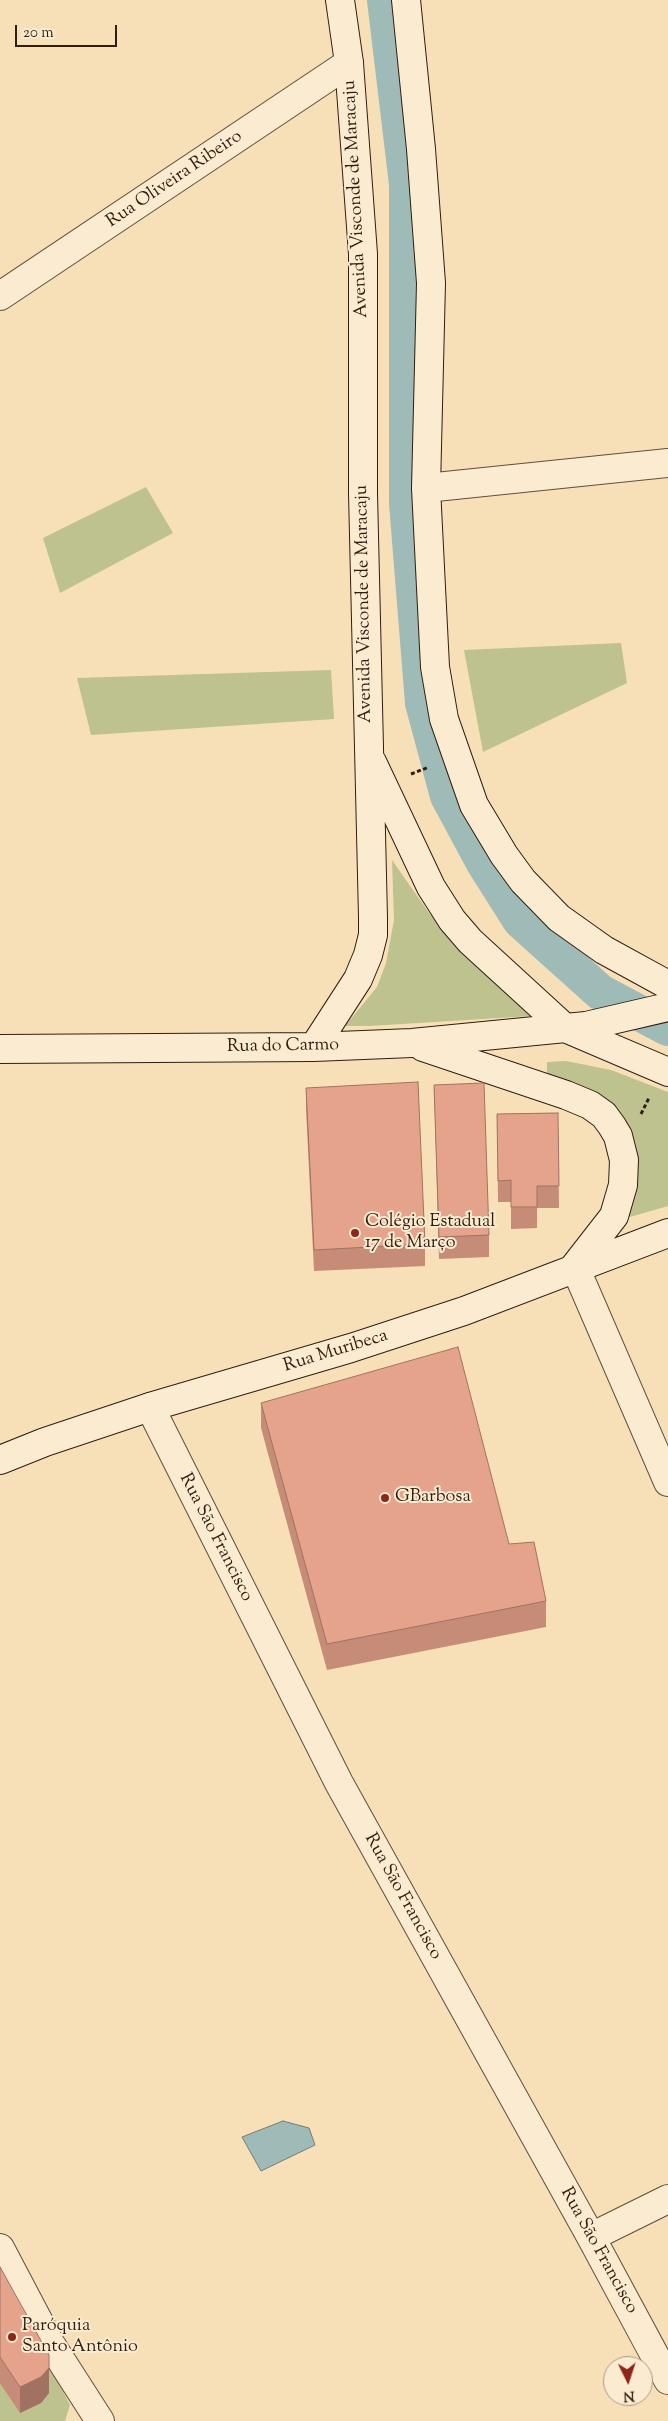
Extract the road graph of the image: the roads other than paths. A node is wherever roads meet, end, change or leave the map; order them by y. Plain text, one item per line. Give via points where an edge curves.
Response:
1 (340, 0) edge
2 (406, 0) edge
3 (349, 63) junction
4 (0, 296) edge
5 (668, 463) edge
6 (426, 488) junction
7 (368, 751) junction
8 (666, 1000) edge
9 (575, 1027) junction
10 (412, 1043) junction
11 (314, 1047) junction
12 (0, 1049) edge
13 (668, 1072) edge
14 (668, 1233) edge
15 (574, 1267) junction
16 (150, 1407) junction
17 (0, 1460) edge
18 (668, 1482) edge
19 (668, 2200) edge
20 (591, 2237) junction
21 (0, 2248) edge
22 (668, 2380) edge
23 (100, 2421) edge

1 - 3 street, Avenida Visconde de Maracaju
2 - 6 street via 431,283
3 - 4 street, Rua Oliveira Ribeiro
3 - 7 street, Avenida Visconde de Maracaju via 363,254
5 - 6 street
6 - 8 street via 435,667 444,719 474,805 523,881 559,918
7 - 9 street, Avenida Visconde de Maracaju via 414,854 452,920 489,960
7 - 11 street via 373,935 358,979
8 - 9 street, Rua do Carmo
9 - 10 street, Rua do Carmo
9 - 13 street, Avenida Visconde de Maracaju
10 - 11 street, Rua do Carmo
10 - 15 street via 566,1095 590,1105 612,1126 624,1160 619,1200 614,1216
11 - 12 street, Rua do Carmo
14 - 15 street, Rua Muribeca
15 - 16 street, Rua Muribeca via 464,1311
15 - 18 street
16 - 17 street, Rua Muribeca
16 - 20 street, Rua São Francisco via 339,1783
19 - 20 street
20 - 22 street, Rua São Francisco
21 - 23 street via 50,2343

